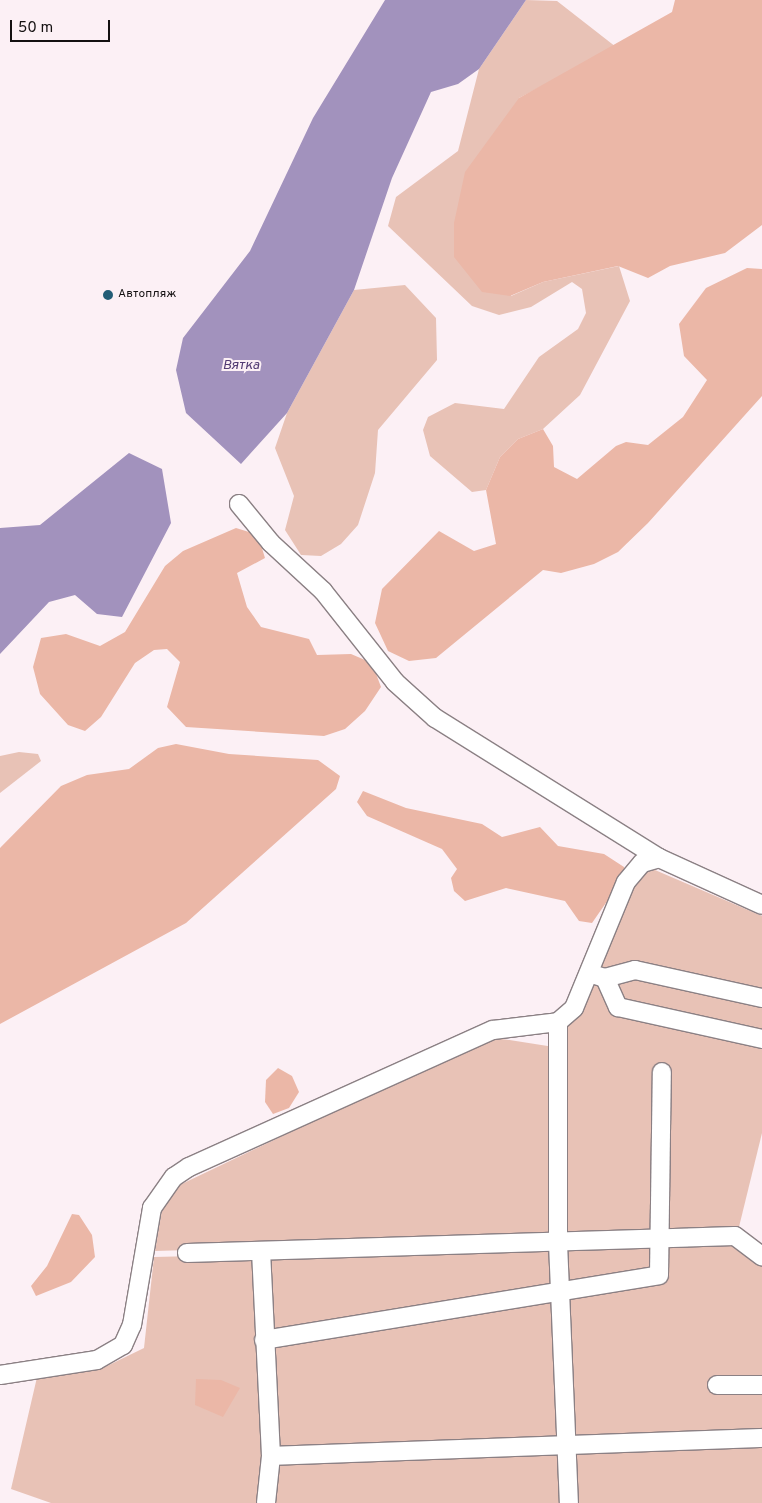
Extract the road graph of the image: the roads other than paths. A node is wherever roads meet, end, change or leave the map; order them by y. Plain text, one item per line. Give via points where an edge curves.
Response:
1 (239, 504) dead end
2 (659, 858) junction
3 (762, 905) edge
4 (597, 975) junction
5 (762, 998) edge
6 (558, 1022) junction
7 (762, 1039) edge
8 (662, 1072) dead end
9 (659, 1238) junction
10 (558, 1243) junction
11 (261, 1251) junction
12 (187, 1253) dead end
13 (762, 1256) edge
14 (560, 1292) junction
15 (264, 1340) junction
16 (0, 1375) edge
17 (717, 1385) dead end
18 (762, 1385) edge
19 (762, 1438) edge
20 (569, 1444) junction
21 (271, 1456) junction
22 (266, 1503) edge
23 (570, 1503) edge

1 - 2 street via 271,543 323,591 395,682 435,718
2 - 3 street
2 - 4 street via 642,863 626,882
4 - 5 street via 635,970
4 - 6 street via 574,1008
4 - 7 street via 618,1008
6 - 10 street
6 - 16 street via 493,1030 189,1167 174,1177 152,1208 132,1325 123,1345 97,1360
8 - 9 street
9 - 10 street
9 - 13 street via 736,1236
9 - 14 street via 659,1275
10 - 11 street
10 - 14 street
11 - 12 street
11 - 15 street
14 - 15 street
14 - 20 street
15 - 21 street
17 - 18 street
19 - 20 street
20 - 21 street
20 - 23 street
21 - 22 street

